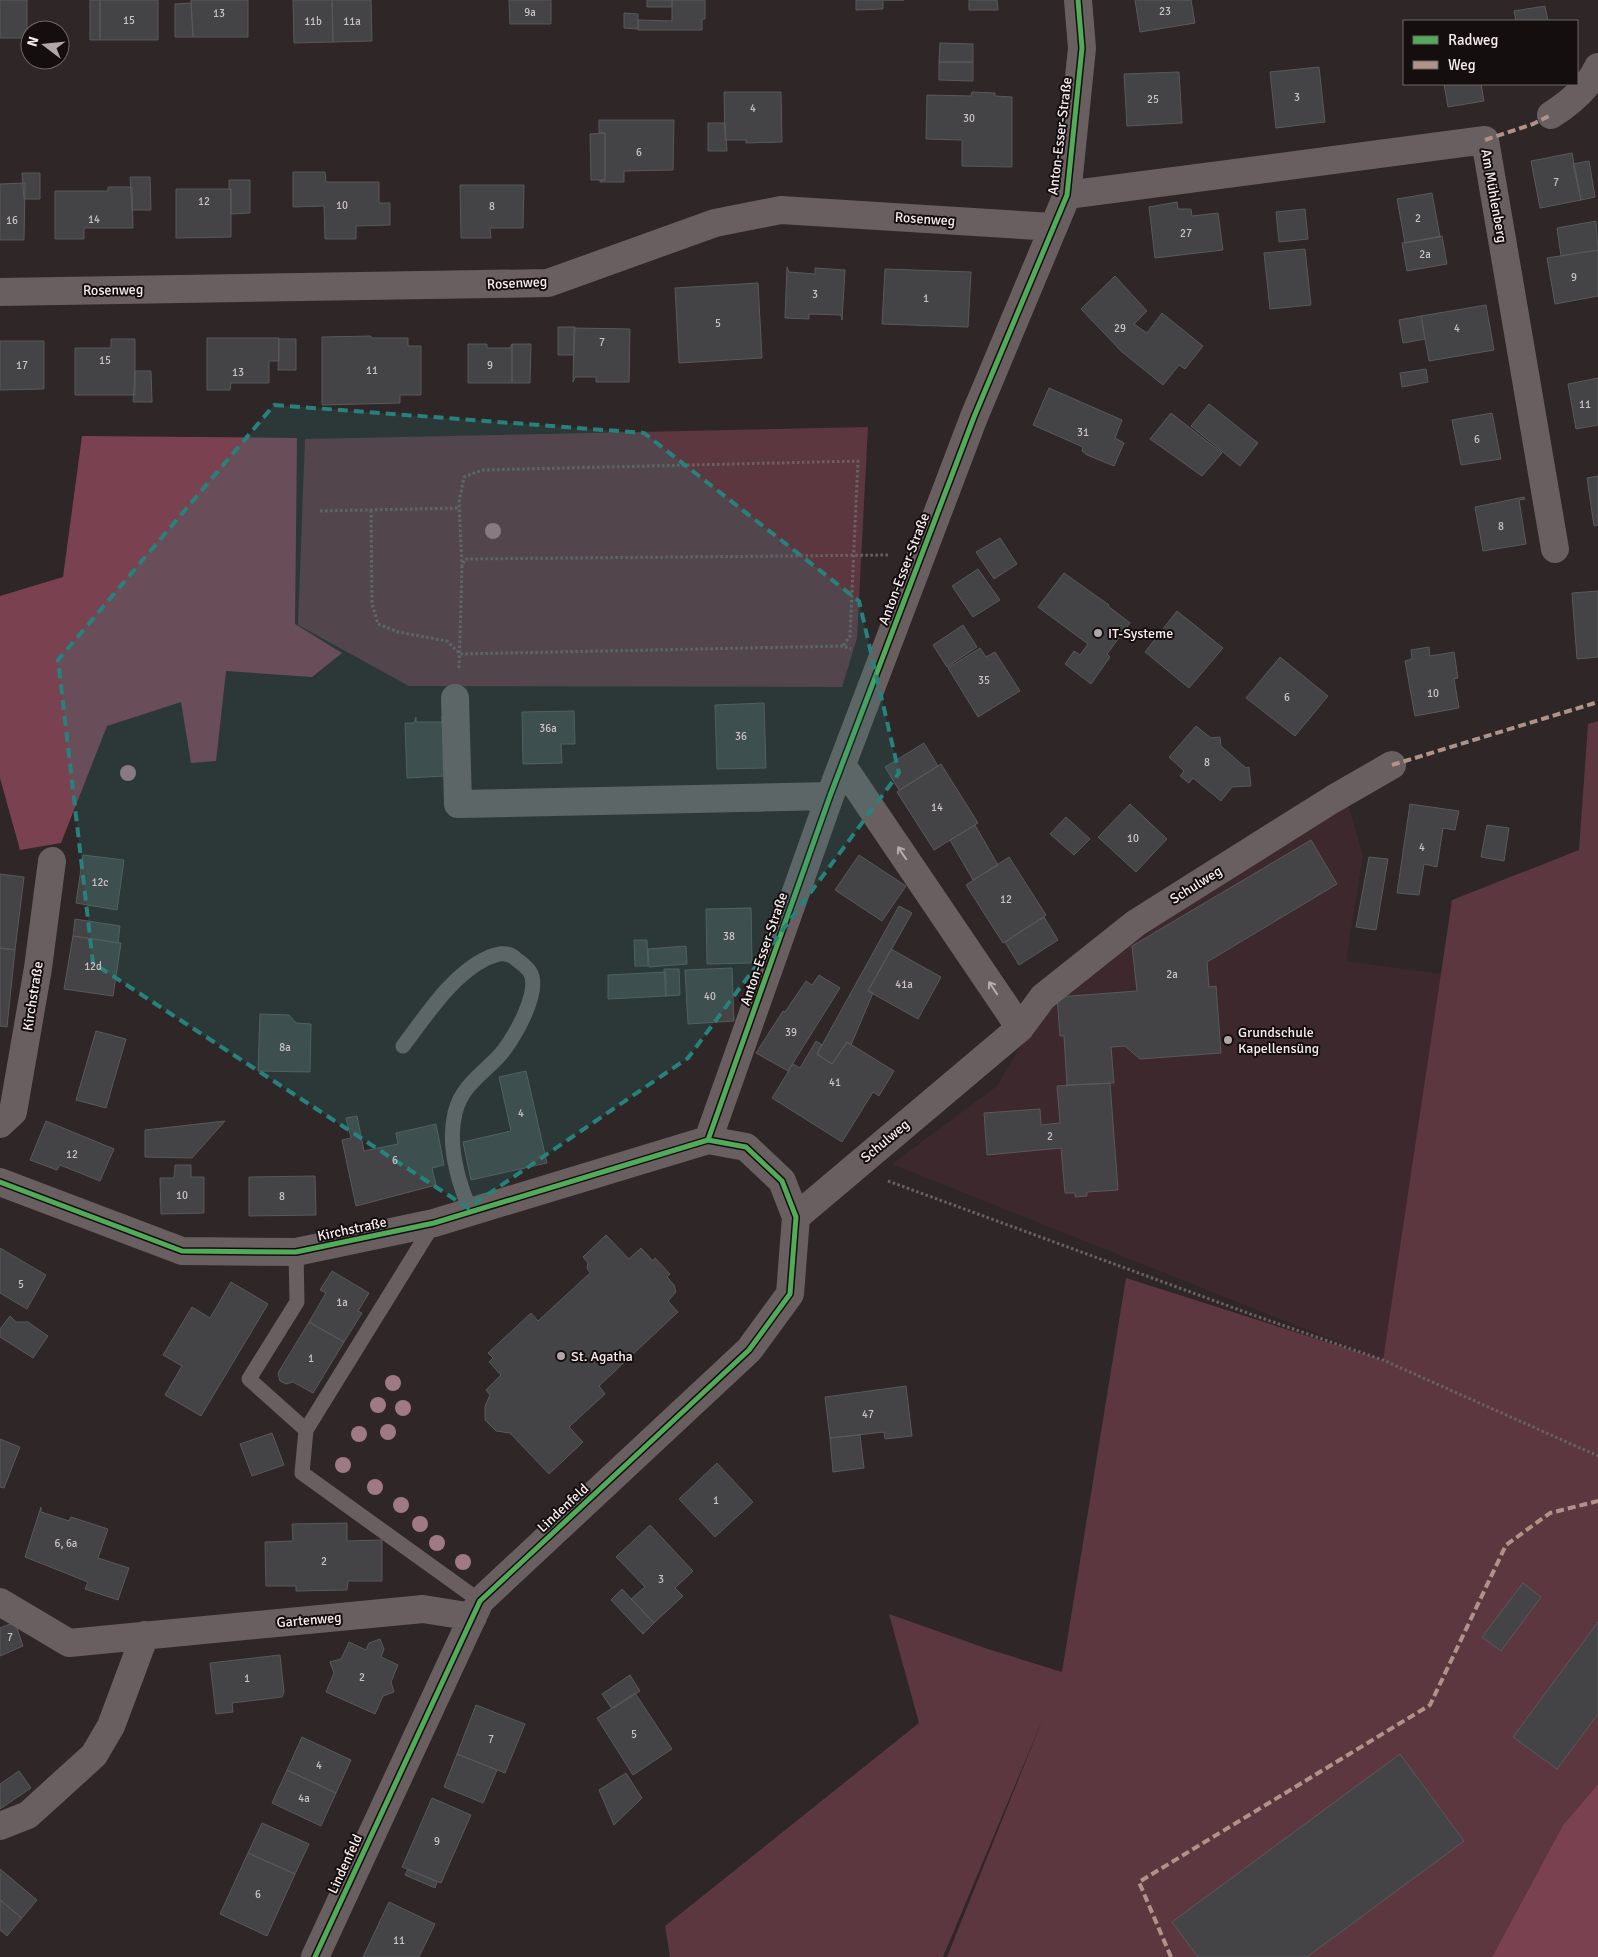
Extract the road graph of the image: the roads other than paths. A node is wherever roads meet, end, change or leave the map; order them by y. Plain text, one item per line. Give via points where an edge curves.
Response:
1 (1078, 0) edge
2 (1598, 67) edge
3 (1551, 115) dead end
4 (1067, 194) junction
5 (1053, 227) junction
6 (0, 292) edge
7 (1555, 548) dead end
8 (455, 698) road end
9 (842, 765) junction
10 (1392, 765) dead end
11 (830, 796) junction
12 (52, 861) dead end
13 (1020, 1028) junction
14 (403, 1046) dead end
15 (0, 1124) edge
16 (708, 1140) junction
17 (0, 1182) edge
18 (471, 1212) junction
19 (796, 1217) junction
20 (434, 1223) junction
21 (296, 1252) junction
22 (306, 1430) junction
23 (0, 1602) edge
24 (476, 1609) junction
25 (145, 1635) junction
26 (0, 1826) edge
27 (314, 1957) edge

1 - 4 street, Anton-Esser-Straße via 1082,48
2 - 3 street via 1581,92
4 - 5 street, Anton-Esser-Straße
4 - 7 street, Am Mühlenberg via 1485,140
5 - 6 street, Rosenweg via 781,210 715,223 548,283
5 - 9 street, Anton-Esser-Straße via 974,417
8 - 11 street via 458,804
9 - 11 street, Anton-Esser-Straße
13 -> 9 street
10 - 13 street, Schulweg via 1333,798 1136,923 1043,997
11 - 16 street, Anton-Esser-Straße
12 - 15 street, Kirchstraße via 38,968 13,1112
13 - 19 street, Schulweg
14 - 18 lane via 434,1006 472,966 497,953 512,955 531,972 530,1000 521,1022 499,1057 470,1084 454,1114 453,1142 458,1181
16 - 18 street, Kirchstraße
16 - 19 street, Lindenfeld via 746,1147 782,1181
17 - 21 street, Kirchstraße via 182,1251
18 - 20 street, Kirchstraße
19 - 24 street, Lindenfeld via 790,1294 749,1350
20 - 21 street, Kirchstraße
20 - 22 lane
21 - 22 lane via 296,1302 249,1380
22 - 24 lane via 302,1473
23 - 25 street, Gartenweg via 69,1643
24 - 25 street, Gartenweg via 423,1609
24 - 27 street, Lindenfeld
25 - 26 street via 112,1726 94,1755 28,1815

